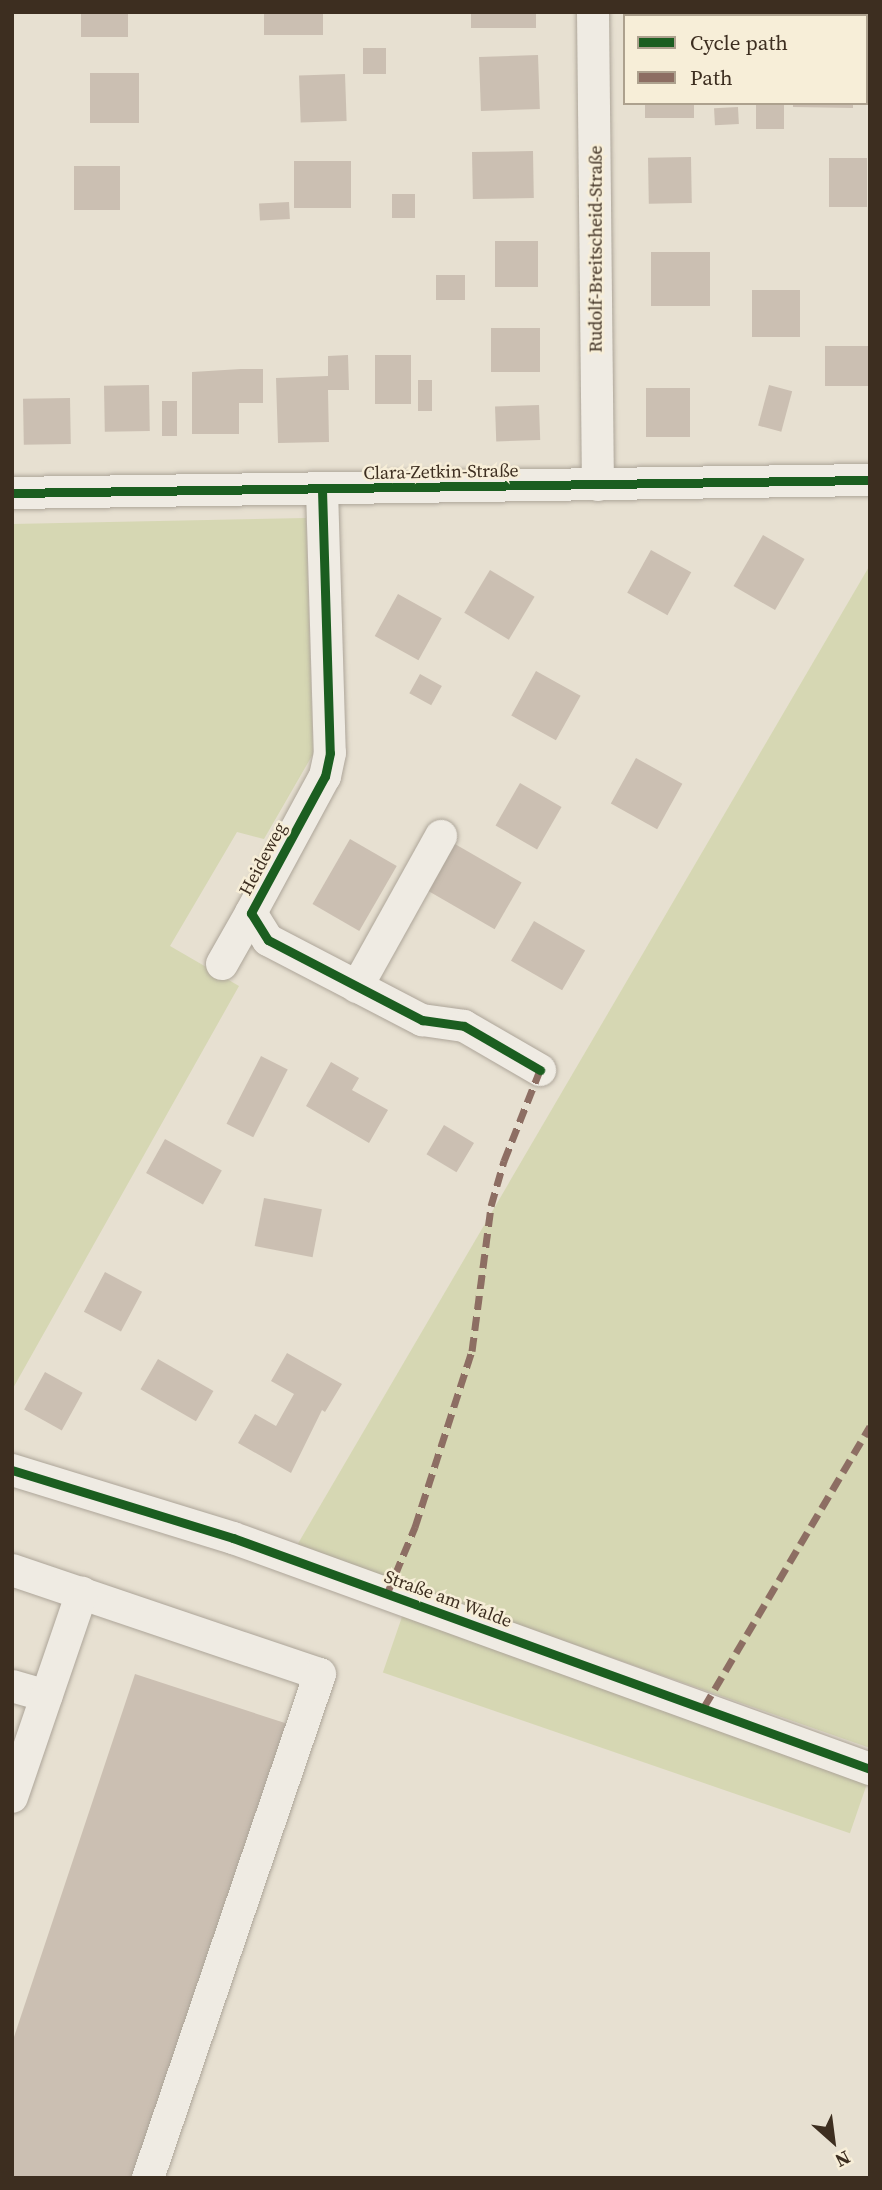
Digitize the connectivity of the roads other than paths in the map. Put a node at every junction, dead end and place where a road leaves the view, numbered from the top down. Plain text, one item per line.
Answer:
1 (593, 12) edge
2 (870, 480) edge
3 (598, 485) junction
4 (322, 490) junction
5 (12, 493) edge
6 (441, 836) dead end
7 (251, 914) junction
8 (222, 964) dead end
9 (357, 987) junction
10 (540, 1070) dead end
11 (12, 1470) edge
12 (12, 1570) edge
13 (82, 1593) junction
14 (12, 1686) edge
15 (47, 1696) junction
16 (870, 1769) edge
17 (12, 1797) edge
18 (148, 2178) edge

1 - 3 street, Rudolf-Breitscheid-Straße
2 - 3 street, Clara-Zetkin-Straße
3 - 4 street, Clara-Zetkin-Straße
4 - 5 street, Clara-Zetkin-Straße
4 - 7 street, Heideweg
6 - 9 street
7 - 8 street
7 - 9 street, Heideweg
9 - 10 street, Heideweg
11 - 16 street, Straße am Walde
12 - 13 street
13 - 15 street
13 - 18 street
14 - 15 street
15 - 17 street

